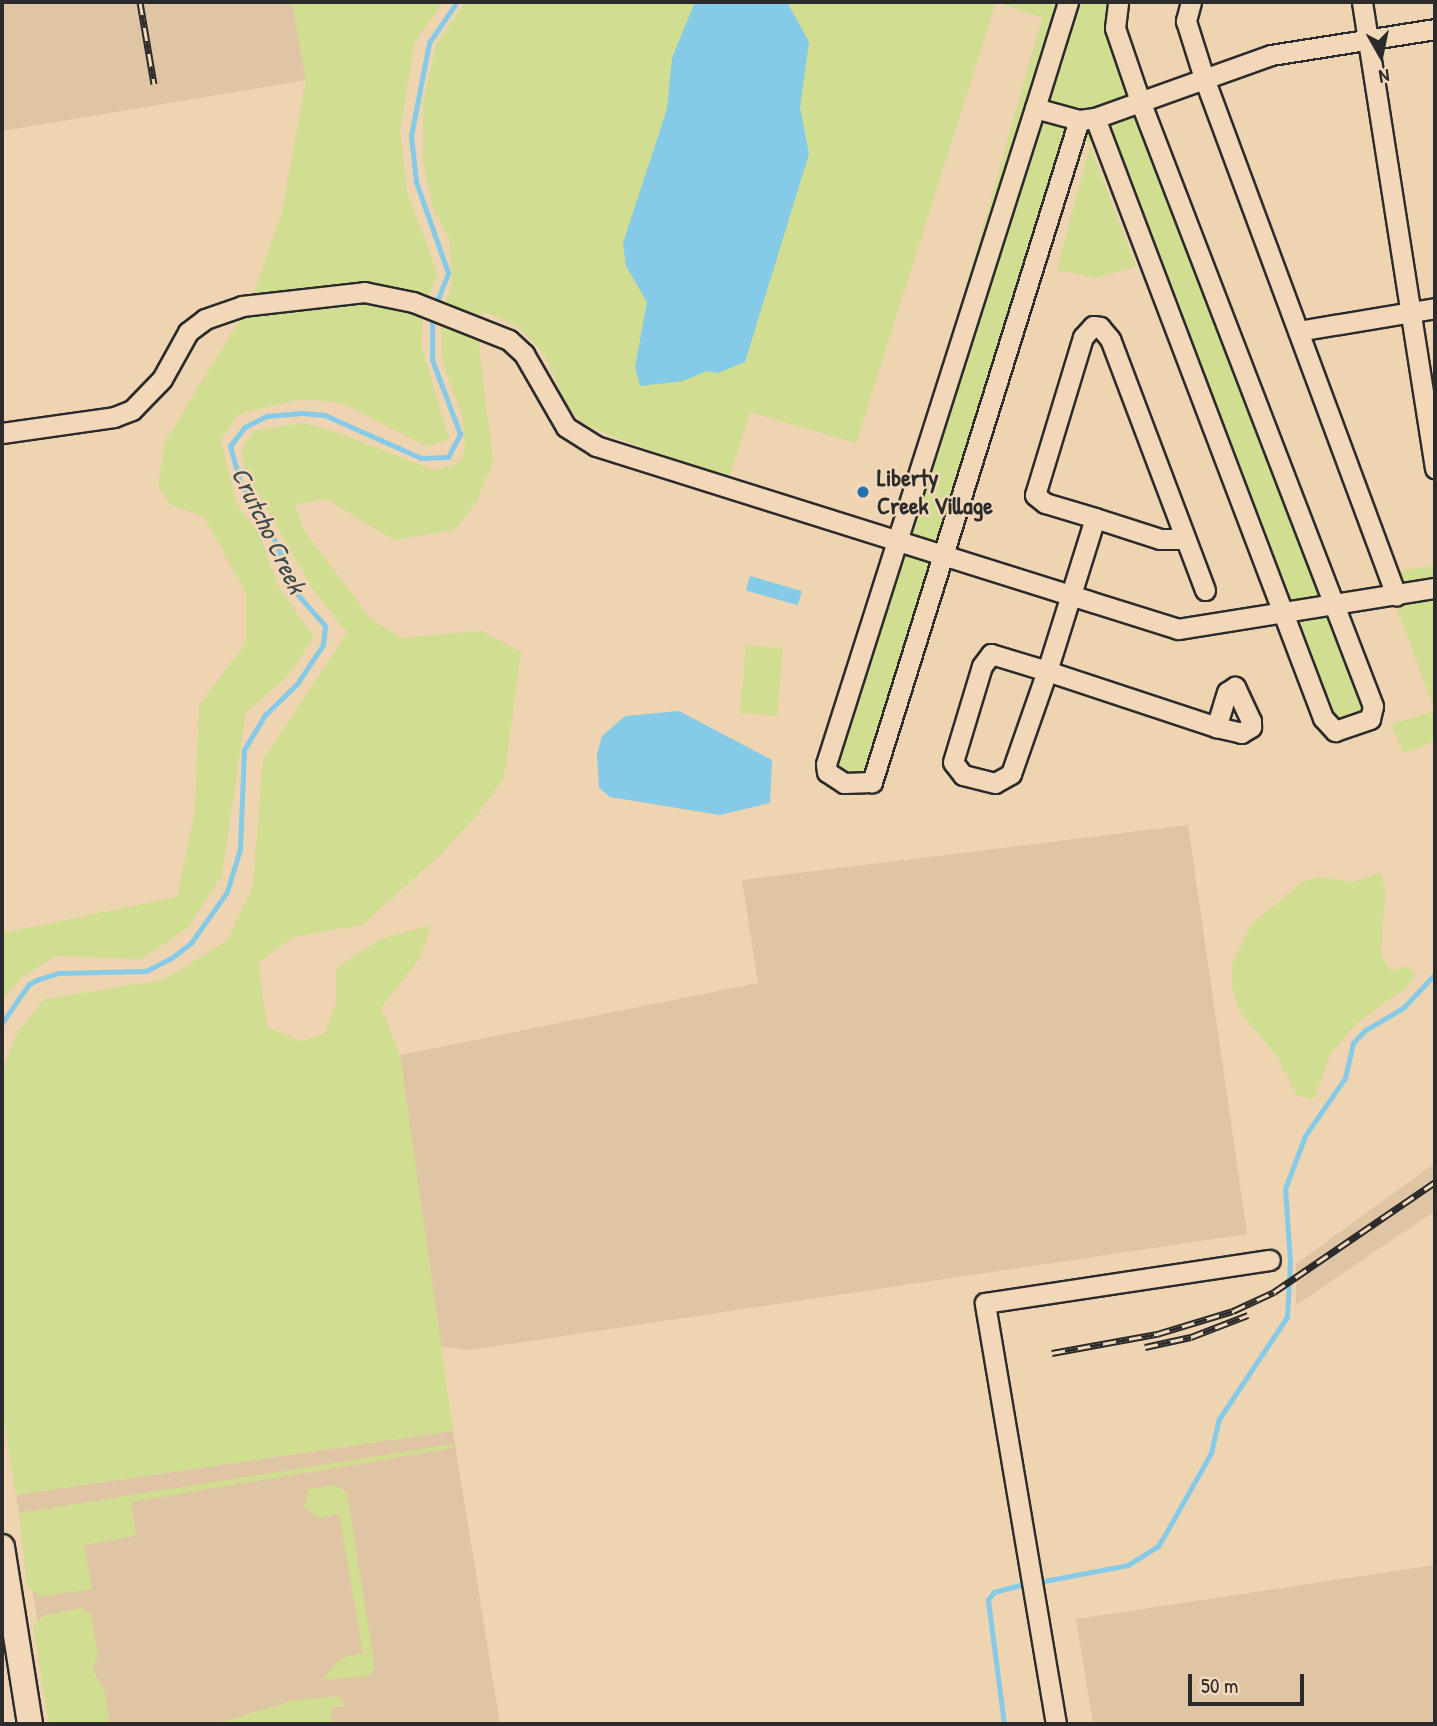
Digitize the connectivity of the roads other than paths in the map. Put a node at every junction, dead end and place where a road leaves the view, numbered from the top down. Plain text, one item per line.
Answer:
1 (1068, 2) edge
2 (1118, 2) edge
3 (1191, 2) edge
4 (1362, 2) edge
5 (1435, 29) edge
6 (1368, 39) junction
7 (1204, 78) junction
8 (1140, 102) junction
9 (1035, 108) junction
10 (1087, 119) junction
11 (1435, 308) edge
12 (1411, 312) junction
13 (1298, 331) junction
14 (2, 433) edge
15 (1435, 468) edge
16 (1096, 518) junction
17 (1185, 539) junction
18 (896, 541) junction
19 (943, 556) junction
20 (1435, 588) edge
21 (1205, 590) dead end
22 (1396, 595) junction
23 (1071, 596) junction
24 (1335, 605) junction
25 (1284, 613) junction
26 (1047, 671) junction
27 (1216, 727) dead end
28 (1270, 1260) dead end
29 (2, 1547) edge
30 (30, 1724) edge
31 (1056, 1724) edge

1 - 9 street
2 - 8 street
3 - 7 street
4 - 6 street
5 - 6 street
6 - 7 street
6 - 12 street
7 - 8 street
7 - 13 street
8 - 10 street
8 - 24 street
9 - 10 street
9 - 18 street
10 - 19 street
10 - 25 street
11 - 12 street
12 - 13 street
12 - 15 street
13 - 22 street
14 - 18 street
16 - 17 street
16 - 17 street
16 - 23 street
17 - 21 street
18 - 19 street
18 - 19 street
19 - 23 street
20 - 22 street
22 - 24 street
23 - 25 street
23 - 26 street
24 - 25 street
24 - 25 street
26 - 26 street
26 - 27 street
28 - 31 street
29 - 30 main road

